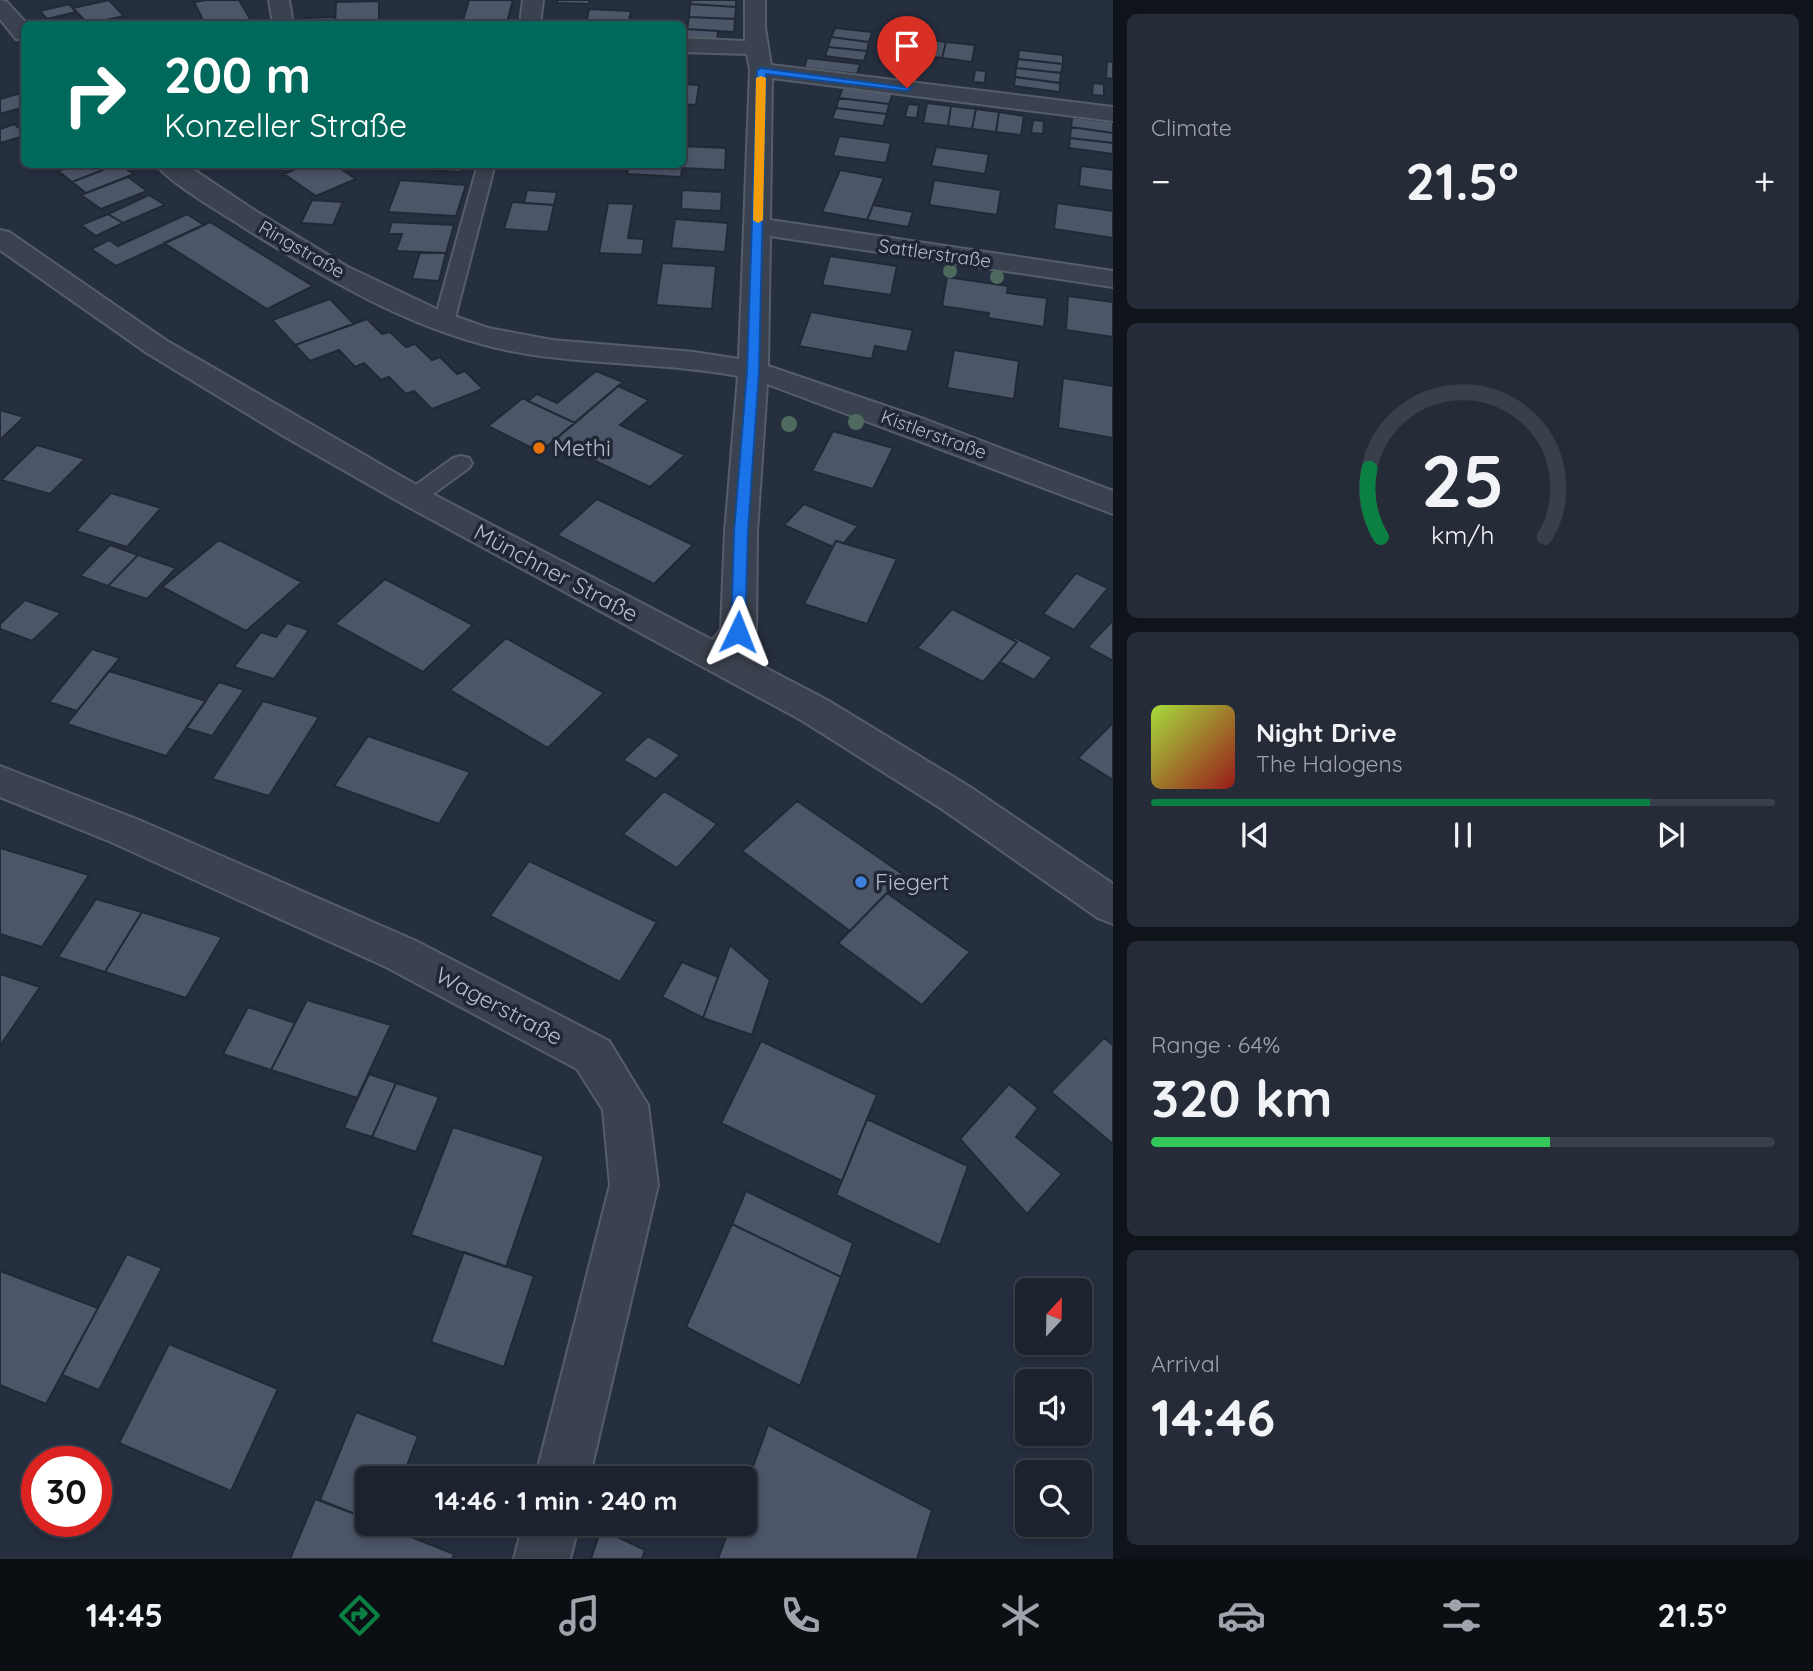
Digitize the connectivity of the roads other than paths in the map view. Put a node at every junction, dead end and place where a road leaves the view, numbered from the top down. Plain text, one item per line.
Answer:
1 (279, 0) edge
2 (533, 0) edge
3 (755, 0) edge
4 (0, 6) edge
5 (282, 21) edge
6 (530, 21) edge
7 (21, 30) edge
8 (686, 46) edge
9 (760, 59) junction
10 (1113, 114) edge
11 (173, 168) edge
12 (486, 168) edge
13 (758, 226) junction
14 (0, 238) edge
15 (1113, 279) edge
16 (443, 322) junction
17 (753, 371) junction
18 (461, 463) dead end
19 (414, 497) junction
20 (1113, 503) edge
21 (717, 658) junction
22 (0, 781) edge
23 (1113, 906) edge
24 (565, 1466) edge
25 (548, 1536) edge
26 (542, 1559) edge

1 - 5 street
2 - 6 street
3 - 9 street
4 - 7 street
8 - 9 street
9 - 10 street
9 - 13 street
11 - 16 street, Ringstraße
12 - 16 lane
13 - 15 street, Sattlerstraße
13 - 17 street
14 - 19 street, Münchner Straße
16 - 17 street, Ringstraße
17 - 20 street, Kistlerstraße
17 - 21 street
18 - 19 lane
19 - 21 street, Münchner Straße
21 - 23 street, Münchner Straße
22 - 24 street, Wagerstraße
25 - 26 street

